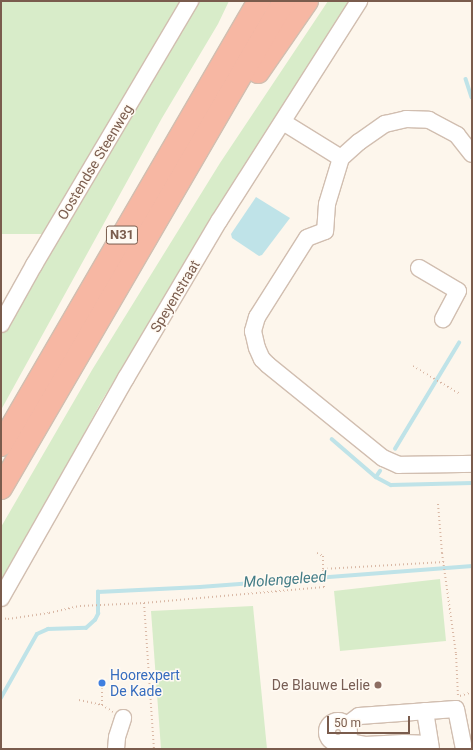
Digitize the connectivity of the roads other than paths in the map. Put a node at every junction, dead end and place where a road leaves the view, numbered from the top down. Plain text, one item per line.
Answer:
1 (190, 1) edge
2 (243, 1) edge
3 (260, 1) edge
4 (284, 1) edge
5 (307, 1) edge
6 (359, 1) edge
7 (220, 69) junction
8 (283, 122) junction
9 (210, 127) junction
10 (472, 154) edge
11 (341, 158) junction
12 (419, 268) dead end
13 (443, 319) dead end
14 (1, 324) edge
15 (1, 445) edge
16 (472, 464) edge
17 (1, 488) edge
18 (1, 598) edge
19 (425, 711) junction
20 (123, 718) road end
21 (330, 744) edge
22 (430, 747) edge
23 (116, 749) edge
24 (464, 749) edge

1 - 14 street, Oostendse Steenweg
2 - 7 highway
3 - 7 highway, N31
4 - 9 highway, N31
5 - 9 highway
6 - 8 street, Speyenstraat
7 - 15 highway, N31
8 - 11 street
8 - 18 street, Speyenstraat
9 - 17 highway, N31
10 - 11 street
11 - 16 street
12 - 13 street
19 - 21 street
19 - 22 street
19 - 24 street
20 - 23 street
21 - 22 street

